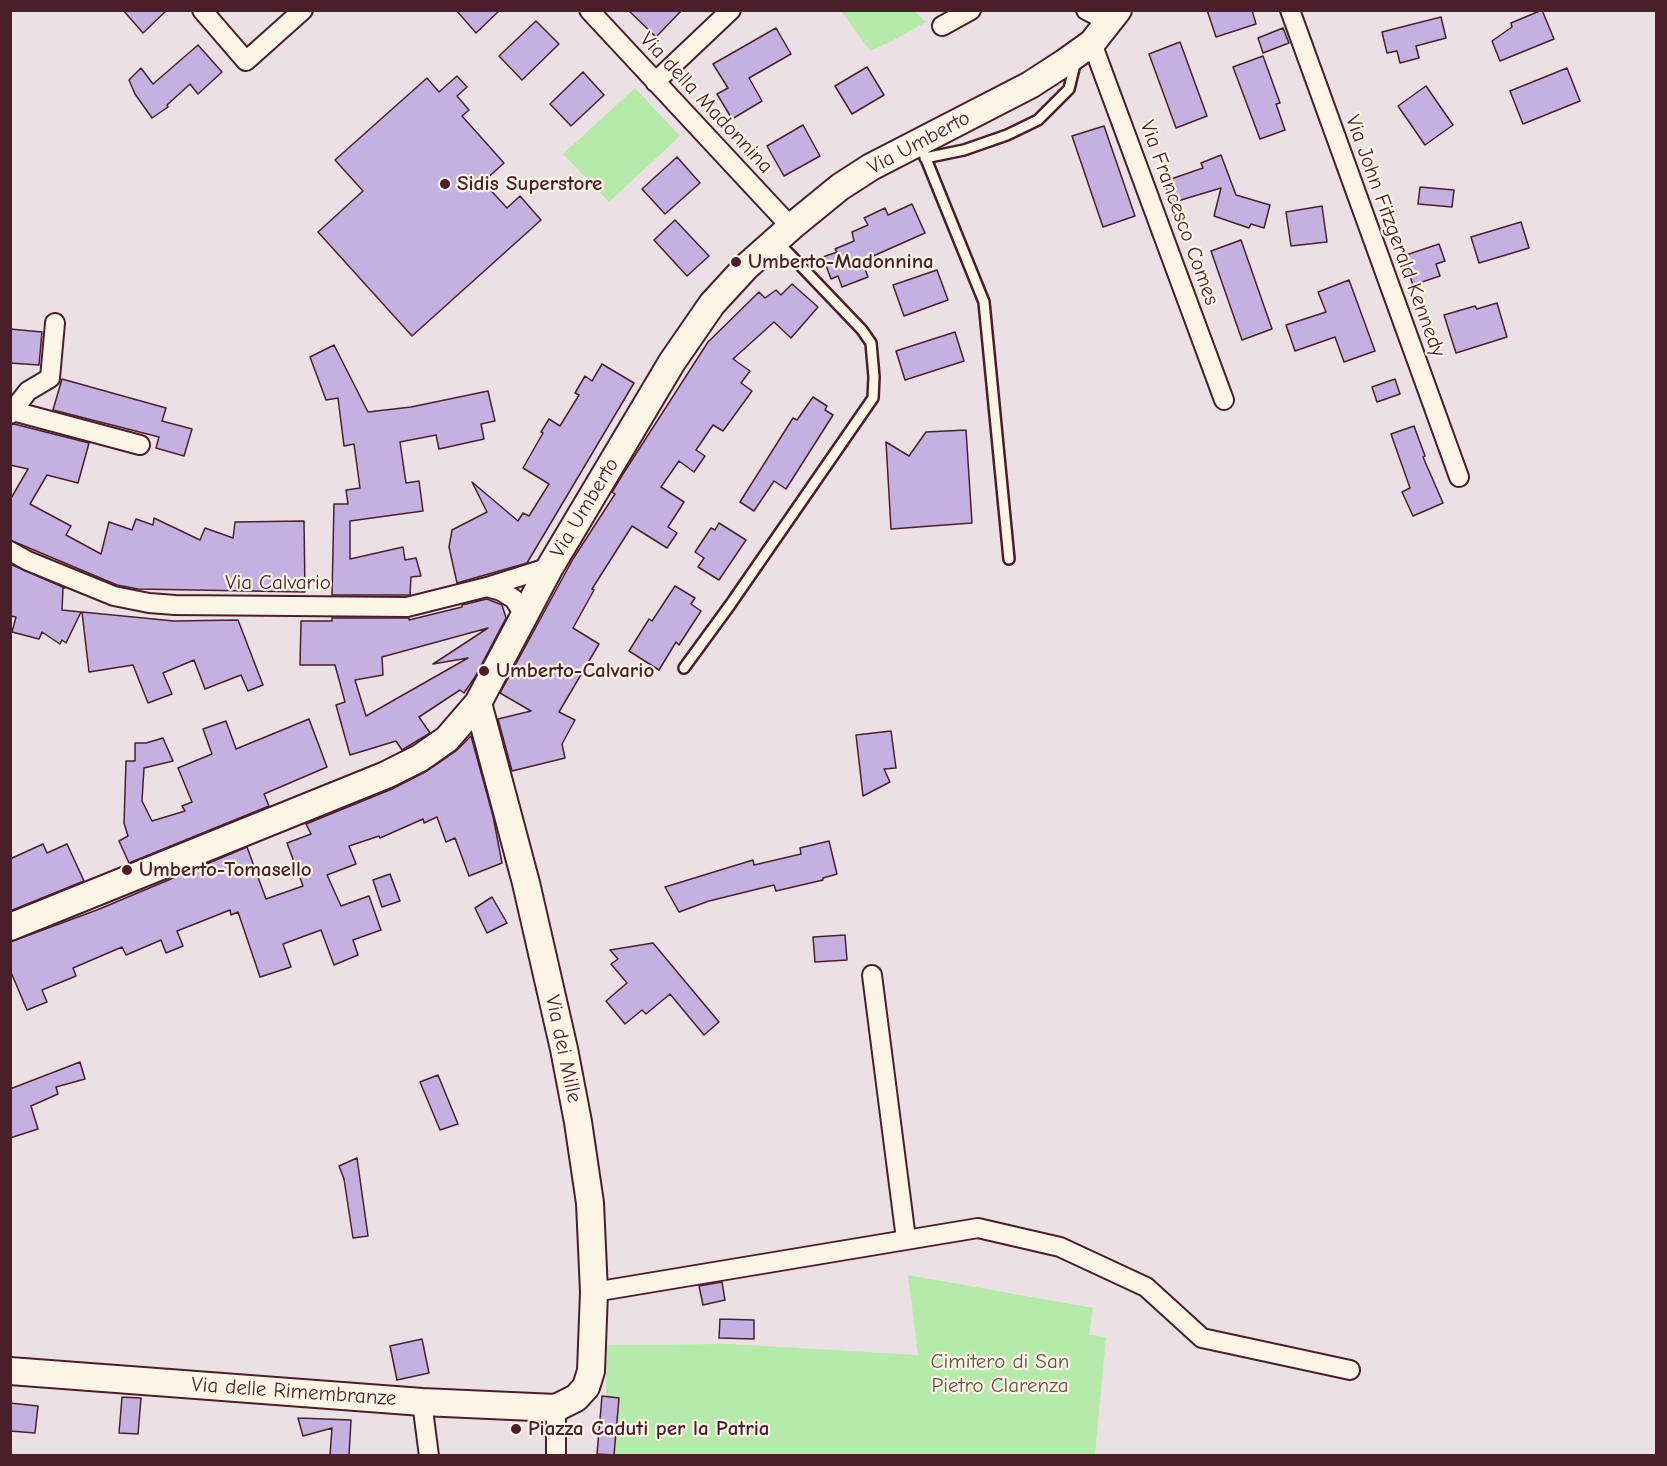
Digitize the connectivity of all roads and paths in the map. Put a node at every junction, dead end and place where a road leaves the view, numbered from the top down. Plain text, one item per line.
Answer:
1 (202, 10) edge
2 (303, 10) edge
3 (589, 10) edge
4 (731, 10) edge
5 (971, 10) edge
6 (1086, 10) edge
7 (1290, 10) edge
8 (1113, 16) edge
9 (942, 26) dead end
10 (1085, 48) junction
11 (656, 82) junction
12 (922, 150) junction
13 (783, 234) junction
14 (55, 323) dead end
15 (1224, 400) dead end
16 (12, 413) edge
17 (140, 445) dead end
18 (1459, 477) dead end
19 (10, 550) edge
20 (1009, 559) dead end
21 (550, 567) junction
22 (487, 587) junction
23 (525, 616) junction
24 (684, 668) dead end
25 (478, 703) junction
26 (10, 927) edge
27 (872, 975) dead end
28 (906, 1239) junction
29 (594, 1292) junction
30 (1350, 1370) dead end
31 (10, 1371) edge
32 (422, 1402) junction
33 (566, 1403) junction
34 (429, 1455) edge
35 (555, 1455) edge

1 - 2 street
3 - 11 street, Via della Madonnina
4 - 11 street
5 - 9 street
6 - 8 street
7 - 18 street, Via John Fitzgerald Kennedy
8 - 10 main road, Via Umberto
10 - 12 main road, Via Umberto
10 - 12 lane
10 - 15 street, Via Francesco Comes
11 - 13 street, Via della Madonnina
12 - 13 main road, Via Umberto
12 - 20 lane
13 - 21 main road, Via Umberto
13 - 24 lane
14 - 16 street
16 - 17 street
19 - 22 street, Via Calvario
21 - 22 street, Via Calvario
21 - 23 main road, Via Umberto
22 - 23 street
23 - 25 main road, Via Umberto
25 - 26 main road, Via Umberto
25 - 29 main road, Via dei Mille
27 - 28 street
28 - 29 street
28 - 30 street
29 - 33 main road, Via dei Mille
31 - 32 main road, Via delle Rimembranze
32 - 33 main road, Via delle Rimembranze
32 - 34 street
33 - 35 street

